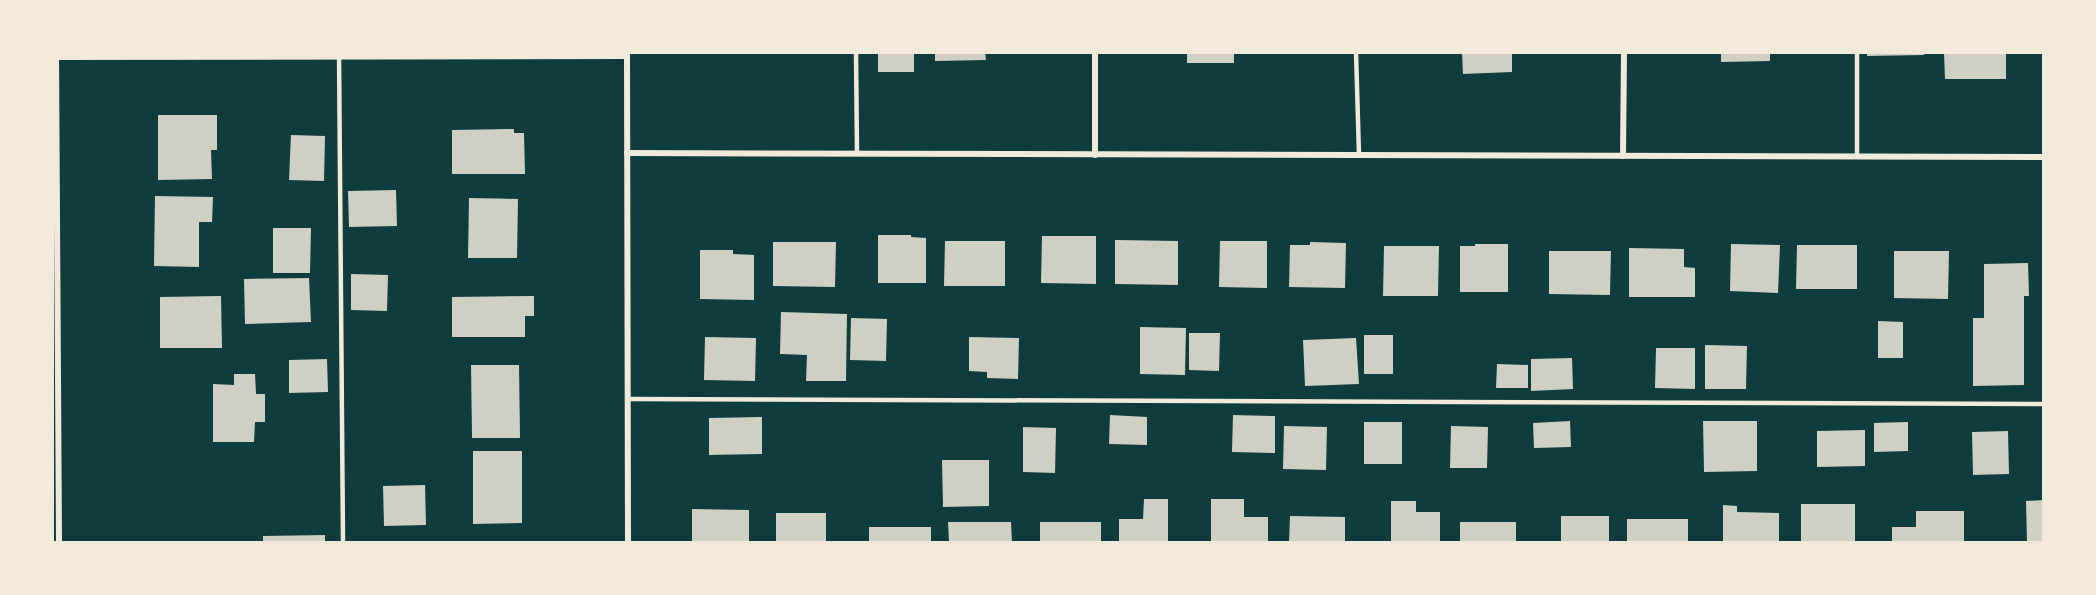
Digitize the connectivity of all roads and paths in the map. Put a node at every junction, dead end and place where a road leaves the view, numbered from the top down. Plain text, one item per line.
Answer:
1 (856, 52) edge
2 (1095, 52) edge
3 (1356, 52) edge
4 (1624, 52) edge
5 (1857, 52) edge
6 (339, 54) edge
7 (627, 54) edge
8 (55, 56) edge
9 (627, 153) junction
10 (857, 153) junction
11 (1095, 154) junction
12 (1359, 155) junction
13 (1623, 156) junction
14 (1857, 156) junction
15 (2043, 157) edge
16 (628, 399) junction
17 (2043, 404) edge
18 (58, 543) edge
19 (343, 543) edge
20 (628, 543) edge

1 - 10 lane
2 - 11 street
3 - 12 lane
4 - 13 street
5 - 14 lane
6 - 7 street
6 - 8 street
6 - 19 lane
7 - 9 street
8 - 18 street
9 - 10 street
9 - 16 street
10 - 11 street
11 - 12 street
12 - 13 street
13 - 14 street
14 - 15 street
16 - 17 lane
16 - 20 street

